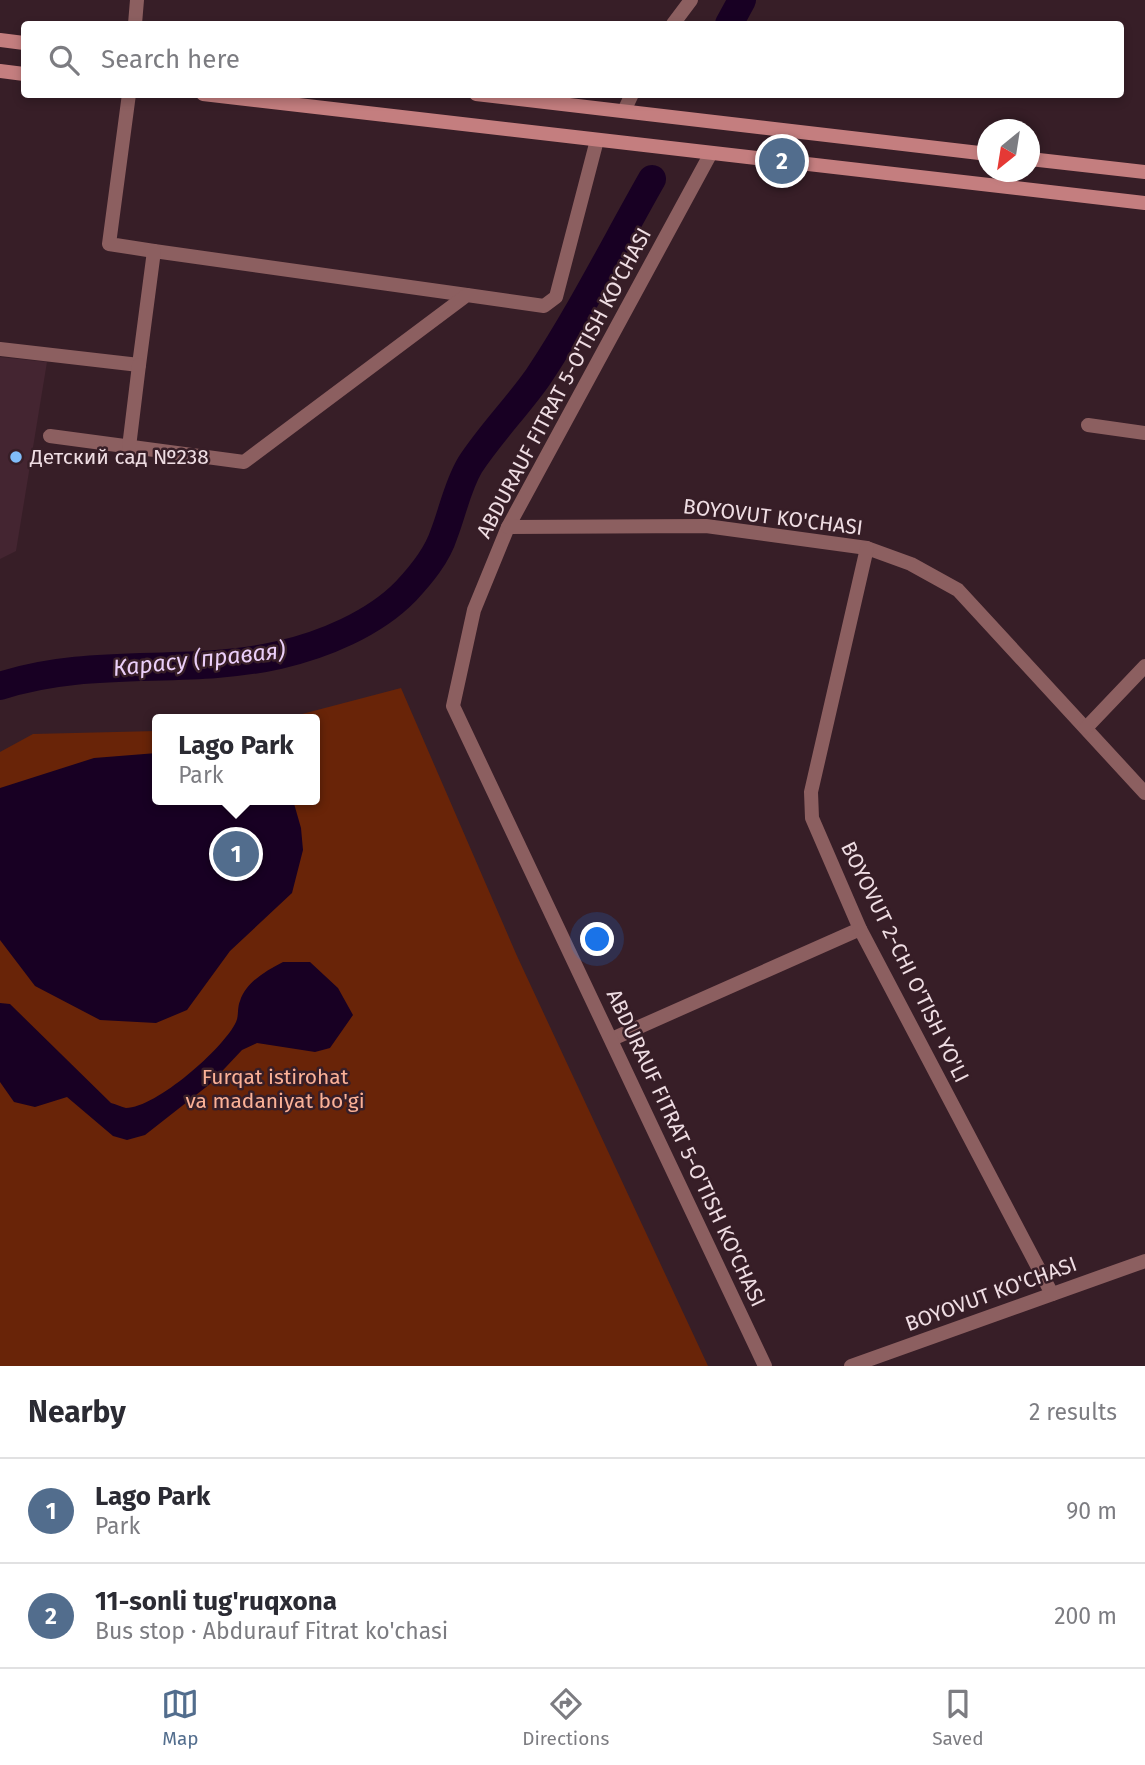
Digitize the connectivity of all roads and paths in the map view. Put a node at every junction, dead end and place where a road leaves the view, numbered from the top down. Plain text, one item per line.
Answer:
1 (137, 0) edge
2 (689, 1) edge
3 (135, 21) edge
4 (675, 21) edge
5 (0, 40) edge
6 (21, 43) edge
7 (0, 71) edge
8 (21, 74) edge
9 (128, 98) edge
10 (237, 98) edge
11 (511, 98) edge
12 (630, 98) edge
13 (624, 111) junction
14 (597, 140) junction
15 (704, 152) junction
16 (977, 153) edge
17 (1040, 160) edge
18 (1145, 172) edge
19 (1145, 203) edge
20 (154, 251) junction
21 (467, 295) junction
22 (0, 349) edge
23 (139, 365) junction
24 (1088, 425) dead end
25 (1145, 433) edge
26 (50, 436) dead end
27 (129, 447) junction
28 (508, 527) junction
29 (867, 548) junction
30 (1145, 666) edge
31 (1086, 728) junction
32 (1145, 793) edge
33 (860, 929) junction
34 (612, 1039) junction
35 (1145, 1261) edge
36 (1052, 1294) junction
37 (765, 1366) edge
38 (850, 1366) edge

1 - 3 street
2 - 4 street
5 - 6 main road
7 - 8 main road
9 - 20 street
10 - 14 main road
11 - 13 main road
12 - 13 street
13 - 16 main road
14 - 15 main road
14 - 21 street
15 - 19 main road
15 - 28 street, ABDURAUF FITRAT 5-O'TISH KO'CHASI
17 - 18 main road
20 - 21 street
20 - 23 street
21 - 27 street
22 - 23 street
23 - 27 street
24 - 25 street
26 - 27 street
28 - 29 street, BOYOVUT KO'CHASI
28 - 34 street, ABDURAUF FITRAT 5-O'TISH KO'CHASI
29 - 31 street, BOYOVUT KO'CHASI
29 - 33 street, BOYOVUT 2-CHI O'TISH YO'LI
30 - 31 street
31 - 32 street, BOYOVUT KO'CHASI
33 - 34 street
33 - 36 street, BOYOVUT 2-CHI O'TISH YO'LI
34 - 37 street, ABDURAUF FITRAT 5-O'TISH KO'CHASI
35 - 36 street, BOYOVUT KO'CHASI
36 - 38 street, BOYOVUT KO'CHASI

